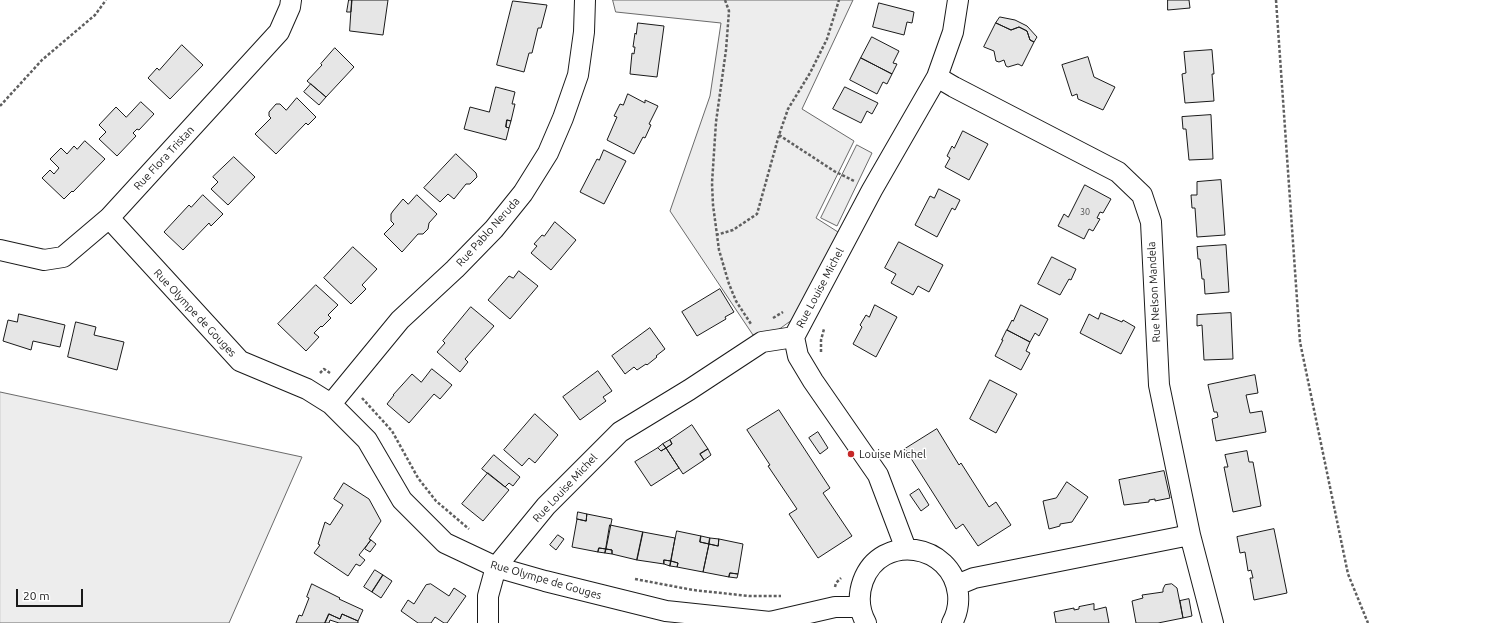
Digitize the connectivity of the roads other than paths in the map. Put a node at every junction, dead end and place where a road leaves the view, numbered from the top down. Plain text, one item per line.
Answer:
1 (291, 0) edge
2 (585, 0) edge
3 (958, 0) edge
4 (937, 77) junction
5 (109, 218) junction
6 (0, 250) edge
7 (794, 338) junction
8 (331, 404) junction
9 (1190, 535) junction
10 (906, 549) junction
11 (496, 567) junction
12 (957, 584) junction
13 (863, 615) edge
14 (488, 623) edge
15 (770, 623) edge
16 (952, 623) edge
17 (1213, 623) edge

1 - 5 street, Rue Flora Tristan
2 - 8 street, Rue Pablo Neruda
3 - 4 street, Rue Louise Michel
4 - 7 street, Rue Louise Michel
4 - 9 street, Rue Nelson Mandela
5 - 6 street, Rue Flora Tristan
5 - 8 street, Rue Olympe de Gouges
7 - 10 street
7 - 11 street, Rue Louise Michel
8 - 11 street, Rue Olympe de Gouges
9 - 12 street
9 - 17 street, Rue Nelson Mandela
10 - 12 street
10 - 13 street
11 - 14 street
11 - 15 street, Rue Olympe de Gouges
12 - 16 street
13 - 15 street, Rue Olympe de Gouges

